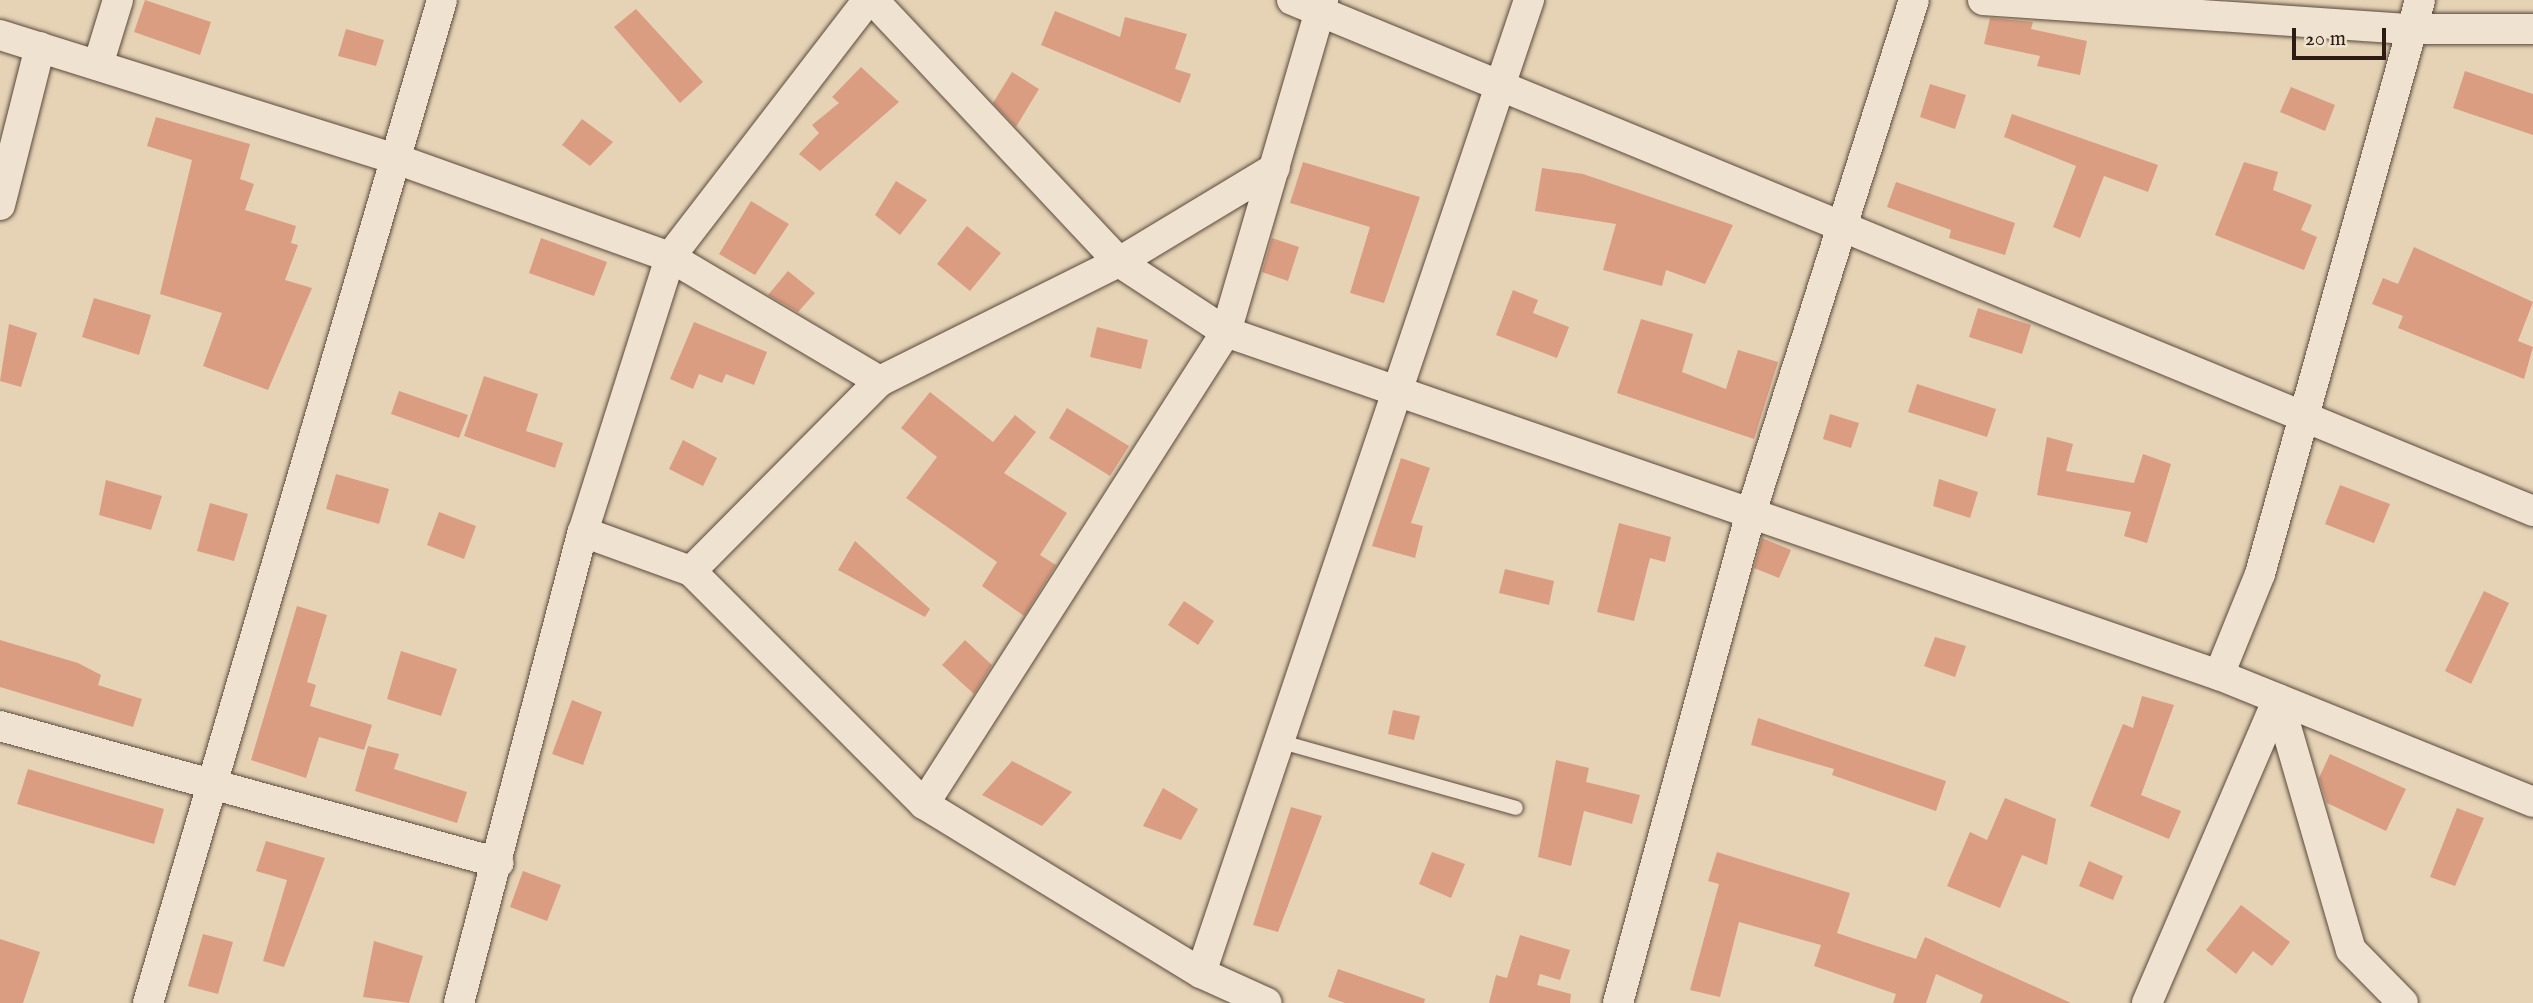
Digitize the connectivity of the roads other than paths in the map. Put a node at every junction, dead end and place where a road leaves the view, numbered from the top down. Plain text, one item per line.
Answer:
1 (118, 0) edge
2 (442, 0) edge
3 (868, 0) edge
4 (873, 0) edge
5 (1292, 0) edge
6 (1529, 0) edge
7 (1914, 0) edge
8 (1983, 0) edge
9 (2420, 0) edge
10 (1321, 6) edge
11 (2412, 29) junction
12 (2533, 29) edge
13 (0, 36) edge
14 (40, 47) junction
15 (98, 65) junction
16 (1498, 86) junction
17 (396, 159) junction
18 (1275, 168) junction
19 (0, 198) edge
20 (0, 205) edge
21 (1842, 228) junction
22 (670, 257) junction
23 (1119, 262) junction
24 (1226, 332) junction
25 (880, 382) junction
26 (1394, 392) junction
27 (2304, 414) junction
28 (2533, 512) edge
29 (1750, 516) junction
30 (583, 532) junction
31 (691, 571) junction
32 (2219, 676) junction
33 (2278, 699) junction
34 (0, 726) edge
35 (1279, 741) junction
36 (215, 784) junction
37 (2533, 803) edge
38 (924, 804) junction
39 (1516, 808) dead end
40 (499, 863) junction
41 (1201, 973) junction
42 (148, 1003) edge
43 (459, 1003) edge
44 (1267, 1003) edge
45 (1618, 1003) edge
46 (2147, 1003) edge
47 (2403, 1003) edge

1 - 15 street
2 - 17 street
3 - 22 street
4 - 23 street
5 - 10 street
6 - 16 street
7 - 21 street
8 - 11 street
9 - 11 street
10 - 16 street
10 - 18 street
11 - 12 street
11 - 27 street
13 - 14 street
14 - 15 street
14 - 19 street
14 - 20 street
15 - 17 street
16 - 21 street
16 - 26 street
17 - 22 street
17 - 36 street
18 - 23 street
18 - 24 street
21 - 27 street
21 - 29 street
22 - 25 street
22 - 30 street
23 - 24 street
23 - 25 street
24 - 26 street
24 - 38 street
25 - 31 street
26 - 29 street
26 - 35 street
27 - 28 street
27 - 32 street
29 - 32 street
29 - 45 street
30 - 31 street
30 - 40 street
31 - 38 street
32 - 33 street
33 - 37 street
33 - 46 street
33 - 47 street
34 - 36 street
35 - 39 lane
35 - 41 street
36 - 40 street
36 - 42 street
38 - 41 street
40 - 43 street
41 - 44 street

